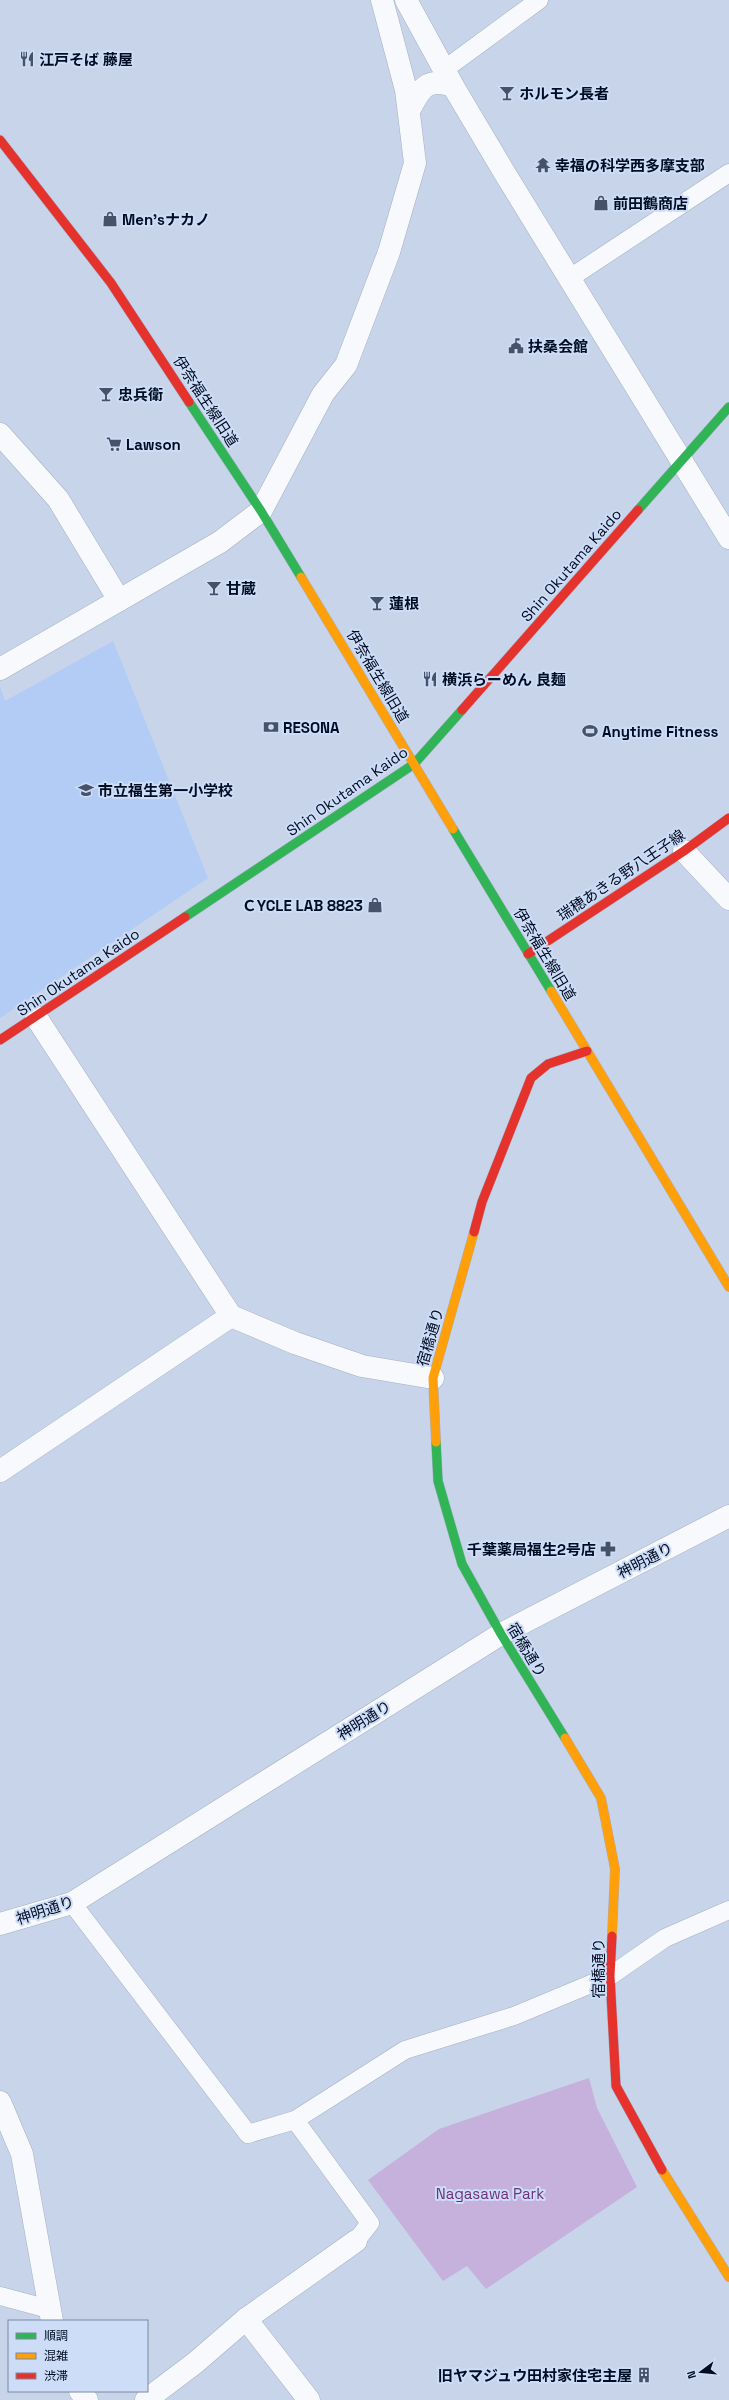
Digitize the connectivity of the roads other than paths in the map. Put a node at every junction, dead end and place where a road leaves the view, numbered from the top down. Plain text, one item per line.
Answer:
1 (382, 0) edge
2 (406, 0) edge
3 (539, 0) edge
4 (449, 77) junction
5 (409, 111) junction
6 (0, 140) edge
7 (729, 173) edge
8 (570, 278) junction
9 (729, 407) edge
10 (0, 434) edge
11 (681, 460) junction
12 (262, 511) junction
13 (729, 538) edge
14 (119, 600) junction
15 (0, 669) edge
16 (414, 764) junction
17 (729, 818) edge
18 (684, 851) junction
19 (729, 899) edge
20 (528, 954) junction
21 (36, 1017) junction
22 (0, 1040) edge
23 (587, 1052) junction
24 (729, 1287) edge
25 (231, 1316) junction
26 (433, 1378) junction
27 (0, 1471) edge
28 (729, 1516) edge
29 (501, 1634) junction
30 (72, 1903) junction
31 (729, 1910) edge
32 (0, 1924) edge
33 (610, 1976) junction
34 (0, 2102) edge
35 (295, 2120) junction
36 (356, 2241) joint
37 (729, 2277) edge
38 (0, 2296) edge
39 (51, 2315) edge
40 (246, 2318) junction
41 (81, 2392) edge
42 (87, 2400) edge
43 (146, 2400) edge
44 (309, 2400) edge

1 - 5 street
2 - 4 street
3 - 4 lane
4 - 5 street
4 - 8 street
5 - 12 street
6 - 12 street, 伊奈福生線旧道
7 - 8 lane
8 - 11 street
9 - 11 street, Shin Okutama Kaido
10 - 14 street
11 - 13 street
11 - 16 street, Shin Okutama Kaido
12 - 14 street
12 - 16 street, 伊奈福生線旧道
14 - 15 street
16 - 20 street, 伊奈福生線旧道
16 - 21 street, Shin Okutama Kaido
17 - 18 street, 瑞穂あきる野八王子線
18 - 19 street
18 - 20 street, 瑞穂あきる野八王子線
20 - 23 street, 伊奈福生線旧道
21 - 22 street, Shin Okutama Kaido
21 - 25 street
23 - 24 street, 伊奈福生線旧道
23 - 26 street, 宿橋通り
25 - 26 street
25 - 27 street
26 - 29 street, 宿橋通り
28 - 29 street, 神明通り
29 - 30 street, 神明通り
29 - 33 street, 宿橋通り
30 - 32 street, 神明通り
30 - 35 lane
31 - 33 lane
33 - 35 lane
33 - 37 street, 宿橋通り
34 - 39 street
35 - 36 lane
36 - 40 street
38 - 39 lane
40 - 43 street
40 - 44 street
41 - 42 street

